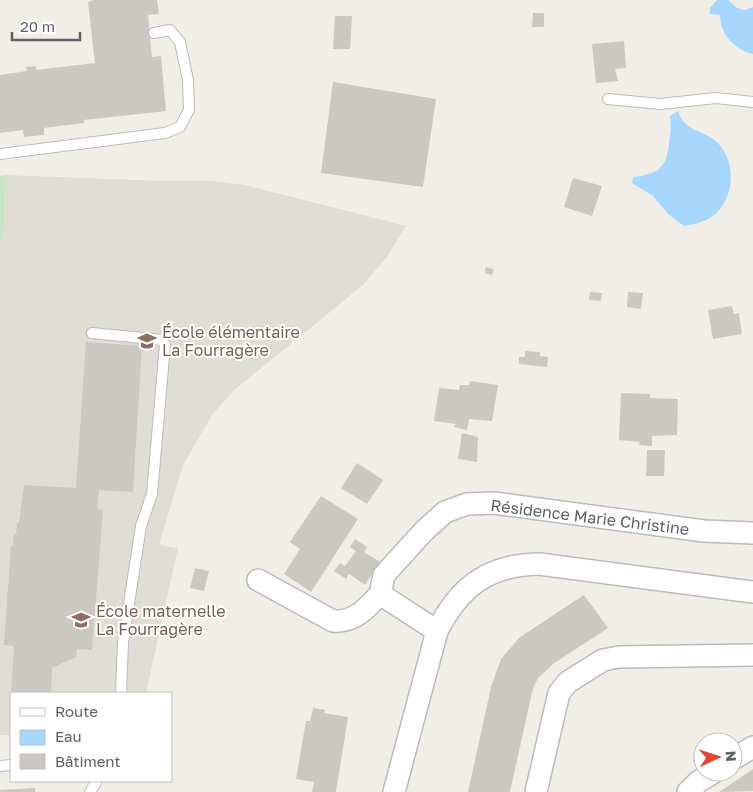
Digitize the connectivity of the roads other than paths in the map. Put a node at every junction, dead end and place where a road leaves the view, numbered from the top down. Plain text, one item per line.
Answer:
1 (154, 33) dead end
2 (608, 99) dead end
3 (753, 102) edge
4 (0, 154) edge
5 (92, 333) dead end
6 (753, 533) edge
7 (258, 580) dead end
8 (753, 592) edge
9 (380, 594) junction
10 (437, 631) junction
11 (753, 655) edge
12 (121, 692) edge
13 (698, 782) edge
14 (394, 792) edge
15 (536, 792) edge
16 (688, 792) edge

1 - 4 lane
2 - 3 lane
5 - 12 lane
6 - 9 street, Résidence Marie Christine
7 - 9 street, Résidence Marie Christine
8 - 10 street
9 - 10 street
10 - 14 street
11 - 15 street
13 - 16 street

